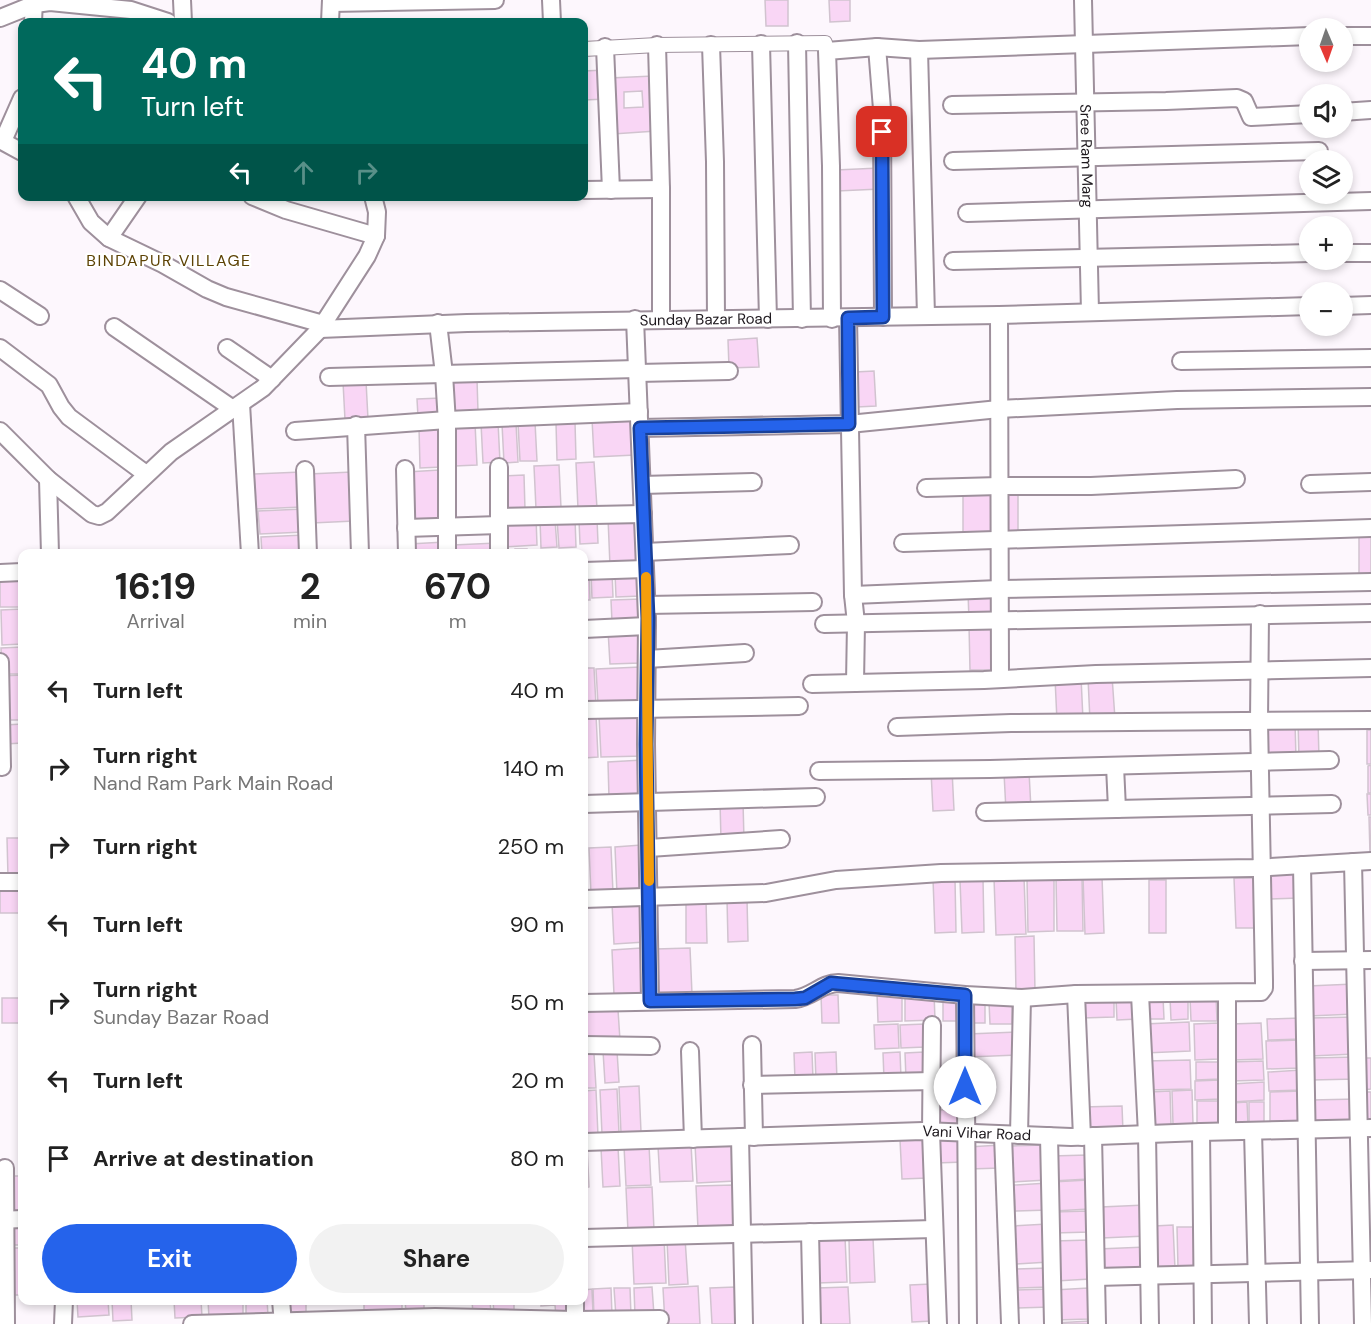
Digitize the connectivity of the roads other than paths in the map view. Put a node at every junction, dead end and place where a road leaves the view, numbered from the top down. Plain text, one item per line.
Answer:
1 (182, 0) edge
2 (495, 0) edge
3 (551, 0) edge
4 (1083, 0) edge
5 (34, 2) edge
6 (331, 2) edge
7 (131, 5) edge
8 (0, 18) edge
9 (33, 18) edge
10 (159, 18) edge
11 (183, 18) edge
12 (330, 18) edge
13 (552, 18) edge
14 (1299, 36) edge
15 (1353, 36) edge
16 (1371, 36) edge
17 (797, 43) junction
18 (761, 44) junction
19 (1083, 44) junction
20 (657, 45) junction
21 (711, 45) junction
22 (605, 47) junction
23 (877, 47) junction
24 (588, 49) edge
25 (919, 50) junction
26 (827, 51) junction
27 (1085, 103) junction
28 (952, 105) dead end
29 (18, 106) edge
30 (1371, 110) edge
31 (1353, 111) edge
32 (1299, 115) edge
33 (1, 140) edge
34 (18, 150) edge
35 (1299, 152) edge
36 (1087, 157) junction
37 (952, 161) dead end
38 (661, 189) junction
39 (588, 190) edge
40 (611, 190) junction
41 (79, 201) edge
42 (135, 201) edge
43 (264, 201) edge
44 (374, 201) edge
45 (1371, 201) edge
46 (1089, 210) junction
47 (967, 213) dead end
48 (376, 236) junction
49 (109, 238) junction
50 (1299, 253) edge
51 (1353, 253) edge
52 (1371, 253) edge
53 (1090, 259) junction
54 (953, 261) dead end
55 (0, 290) edge
56 (1371, 305) edge
57 (1299, 306) edge
58 (1353, 306) edge
59 (1090, 312) junction
60 (999, 315) junction
61 (40, 316) dead end
62 (926, 316) junction
63 (883, 317) junction
64 (840, 318) junction
65 (636, 319) junction
66 (661, 319) junction
67 (716, 319) junction
68 (768, 319) junction
69 (802, 319) junction
70 (438, 323) junction
71 (322, 326) junction
72 (114, 327) dead end
73 (0, 348) edge
74 (227, 348) dead end
75 (1371, 358) edge
76 (1181, 361) dead end
77 (638, 371) junction
78 (729, 371) dead end
79 (444, 374) junction
80 (328, 377) dead end
81 (272, 379) junction
82 (1371, 397) edge
83 (237, 406) junction
84 (999, 409) junction
85 (447, 420) junction
86 (639, 420) junction
87 (849, 424) junction
88 (356, 425) junction
89 (0, 431) edge
90 (295, 432) dead end
91 (499, 467) dead end
92 (405, 469) dead end
93 (305, 470) dead end
94 (146, 474) junction
95 (48, 479) junction
96 (1236, 479) dead end
97 (753, 482) dead end
98 (1371, 482) edge
99 (1310, 484) dead end
100 (642, 485) junction
101 (999, 486) junction
102 (926, 488) dead end
103 (643, 514) junction
104 (499, 521) junction
105 (447, 527) junction
106 (406, 528) junction
107 (1371, 528) edge
108 (998, 539) junction
109 (903, 543) dead end
110 (790, 545) dead end
111 (50, 549) edge
112 (250, 549) edge
113 (308, 549) edge
114 (360, 549) edge
115 (407, 549) edge
116 (447, 549) edge
117 (499, 549) edge
118 (645, 552) junction
119 (645, 569) junction
120 (18, 572) edge
121 (588, 572) edge
122 (0, 573) edge
123 (1371, 582) edge
124 (999, 588) junction
125 (853, 595) junction
126 (813, 602) dead end
127 (647, 605) junction
128 (1260, 614) junction
129 (1371, 614) edge
130 (1000, 621) junction
131 (856, 623) junction
132 (824, 624) dead end
133 (647, 626) junction
134 (588, 629) edge
135 (745, 653) dead end
136 (647, 659) junction
137 (0, 662) edge
138 (1371, 668) edge
139 (1259, 670) junction
140 (1000, 679) junction
141 (812, 684) dead end
142 (855, 684) junction
143 (799, 706) dead end
144 (647, 708) junction
145 (588, 710) edge
146 (1371, 720) edge
147 (1259, 721) junction
148 (897, 727) dead end
149 (1330, 760) dead end
150 (1260, 762) junction
151 (1116, 766) junction
152 (2, 767) dead end
153 (819, 771) dead end
154 (816, 797) dead end
155 (648, 801) junction
156 (588, 804) edge
157 (1332, 804) dead end
158 (1260, 806) junction
159 (1117, 809) junction
160 (985, 812) dead end
161 (781, 839) dead end
162 (649, 848) junction
163 (1371, 861) edge
164 (1353, 862) junction
165 (1302, 865) junction
166 (1261, 868) junction
167 (0, 882) edge
168 (18, 882) edge
169 (650, 897) junction
170 (588, 899) edge
171 (1363, 960) edge
172 (1303, 961) junction
173 (1227, 993) junction
174 (1076, 994) junction
175 (1140, 994) junction
176 (965, 995) junction
177 (1022, 998) junction
178 (650, 1001) junction
179 (588, 1003) edge
180 (932, 1025) dead end
181 (752, 1045) dead end
182 (588, 1046) edge
183 (651, 1046) dead end
184 (690, 1051) dead end
185 (933, 1081) junction
186 (752, 1085) junction
187 (1365, 1128) edge
188 (1306, 1130) junction
189 (1227, 1131) junction
190 (1253, 1131) junction
191 (931, 1132) junction
192 (1201, 1132) junction
193 (965, 1133) junction
194 (1148, 1134) junction
195 (1011, 1135) junction
196 (747, 1137) junction
197 (1049, 1137) junction
198 (1087, 1137) junction
199 (693, 1139) junction
200 (588, 1142) edge
201 (5, 1168) dead end
202 (2, 1220) edge
203 (18, 1220) edge
204 (934, 1229) junction
205 (742, 1233) junction
206 (810, 1233) junction
207 (588, 1238) edge
208 (1366, 1270) edge
209 (1309, 1272) junction
210 (1256, 1274) junction
211 (1203, 1275) junction
212 (1149, 1276) junction
213 (1096, 1277) junction
214 (64, 1305) edge
215 (281, 1305) edge
216 (575, 1305) edge
217 (434, 1314) edge
218 (660, 1319) dead end
219 (575, 1322) edge
220 (283, 1323) edge
221 (6, 1324) edge
222 (63, 1324) edge
223 (192, 1324) edge
224 (744, 1324) edge
225 (812, 1324) edge
226 (938, 1324) edge
227 (968, 1324) edge
228 (1010, 1324) edge
229 (1053, 1324) edge
230 (1097, 1324) edge
231 (1150, 1324) edge
232 (1203, 1324) edge
233 (1258, 1324) edge
234 (1310, 1324) edge
235 (1363, 1324) edge

1 - 11 street
2 - 6 street
3 - 13 street
4 - 19 street, Sree Ram Marg
5 - 7 street
5 - 8 street
5 - 9 street
6 - 12 street
7 - 10 street
14 - 19 street
15 - 16 street
17 - 18 street
17 - 26 street
17 - 69 street
18 - 21 street
18 - 68 street
19 - 25 street
19 - 27 street, Sree Ram Marg
20 - 21 street
20 - 22 street
20 - 38 street
21 - 67 street
22 - 24 street
22 - 40 street
23 - 25 street
23 - 26 street
23 - 63 street
25 - 62 street
26 - 64 street
27 - 28 street
27 - 32 street
27 - 36 street, Sree Ram Marg
29 - 33 street
30 - 31 street
33 - 34 street
35 - 36 street
36 - 37 street
36 - 46 street, Sree Ram Marg
38 - 40 street
38 - 66 street
39 - 40 street
41 - 49 street, Sunday Bazar Road
42 - 49 street
43 - 48 street
44 - 48 street
45 - 46 street
46 - 47 street
46 - 53 street, Sree Ram Marg
48 - 71 street
49 - 71 street, Sunday Bazar Road
50 - 53 street
51 - 52 street
53 - 54 street
53 - 59 street, Sree Ram Marg
55 - 61 street
56 - 58 street
57 - 59 street, Sunday Bazar Road
59 - 60 street, Sunday Bazar Road
60 - 62 street, Sunday Bazar Road
60 - 84 street
62 - 63 street, Sunday Bazar Road
63 - 64 street, Sunday Bazar Road
64 - 69 street, Sunday Bazar Road
64 - 87 street
65 - 66 street, Sunday Bazar Road
65 - 70 street, Sunday Bazar Road
65 - 77 street
66 - 67 street, Sunday Bazar Road
67 - 68 street, Sunday Bazar Road
68 - 69 street, Sunday Bazar Road
70 - 71 street, Sunday Bazar Road
70 - 79 street
71 - 81 street
72 - 83 street
73 - 94 street
74 - 81 street
75 - 76 street
77 - 78 street
77 - 79 street
77 - 86 street
79 - 80 street
79 - 85 street
81 - 83 street
82 - 84 street
83 - 94 street
83 - 112 street
84 - 87 street
84 - 101 street
85 - 86 street
85 - 88 street
85 - 105 street
86 - 87 street
86 - 100 street
87 - 125 street
88 - 90 street
88 - 114 street
89 - 95 street
91 - 104 street
92 - 106 street
93 - 113 street
94 - 95 street
95 - 111 street
96 - 101 street
97 - 100 street
98 - 99 street
100 - 103 street
101 - 102 street
101 - 108 street
103 - 104 street
103 - 118 street
104 - 105 street
104 - 117 street
105 - 106 street
105 - 116 street
106 - 115 street
107 - 108 street
108 - 109 street
108 - 124 street
110 - 118 street
118 - 119 street
119 - 121 street
119 - 127 street
120 - 122 street
123 - 124 street
124 - 125 street
124 - 130 street
125 - 131 street
126 - 127 street
127 - 133 street
128 - 129 street
128 - 130 street
128 - 139 street
130 - 131 street
130 - 140 street
131 - 132 street
131 - 142 street
133 - 134 street
133 - 136 street
135 - 136 street
136 - 144 street
137 - 152 street
138 - 139 street
139 - 140 street
139 - 147 street
140 - 142 street
141 - 142 street
143 - 144 street
144 - 145 street
144 - 155 street
146 - 147 street
147 - 148 street
147 - 150 street
149 - 150 street
150 - 151 street
150 - 158 street
151 - 153 street
151 - 159 street
154 - 155 street
155 - 156 street
155 - 162 street
157 - 158 street
158 - 159 street
158 - 166 street
159 - 160 street
161 - 162 street
162 - 169 street
163 - 164 street
164 - 165 street
164 - 171 street
165 - 166 street
165 - 172 street
166 - 169 street
166 - 173 street
167 - 168 street
169 - 170 street
169 - 178 street
171 - 172 street
171 - 187 street
172 - 188 street
173 - 175 street
173 - 189 street
174 - 175 street
174 - 177 street
174 - 198 street
175 - 194 street
176 - 177 street
176 - 178 street
176 - 193 street
177 - 195 street
178 - 179 street
180 - 185 street
181 - 186 street
182 - 183 street
184 - 199 street
185 - 186 street
185 - 191 street
186 - 196 street
187 - 188 street, Vani Vihar Road
187 - 208 street
188 - 190 street, Vani Vihar Road
188 - 209 street
189 - 190 street, Vani Vihar Road
189 - 192 street, Vani Vihar Road
190 - 210 street
191 - 193 street, Vani Vihar Road
191 - 196 street, Vani Vihar Road
191 - 204 street
192 - 194 street, Vani Vihar Road
192 - 211 street
193 - 195 street, Vani Vihar Road
193 - 227 street
194 - 198 street, Vani Vihar Road
194 - 212 street
195 - 197 street, Vani Vihar Road
195 - 228 street
196 - 199 street, Vani Vihar Road
196 - 205 street
197 - 198 street, Vani Vihar Road
197 - 229 street
198 - 213 street
199 - 200 street, Vani Vihar Road
201 - 202 street
202 - 203 street
202 - 221 street
204 - 206 street
204 - 226 street
205 - 206 street
205 - 207 street
205 - 224 street
206 - 225 street
208 - 209 street
208 - 235 street
209 - 210 street
209 - 234 street
210 - 211 street
210 - 233 street
211 - 212 street
211 - 232 street
212 - 213 street
212 - 231 street
213 - 230 street
214 - 222 street
215 - 220 street
216 - 219 street
217 - 219 street
217 - 220 street
218 - 219 street
220 - 223 street

